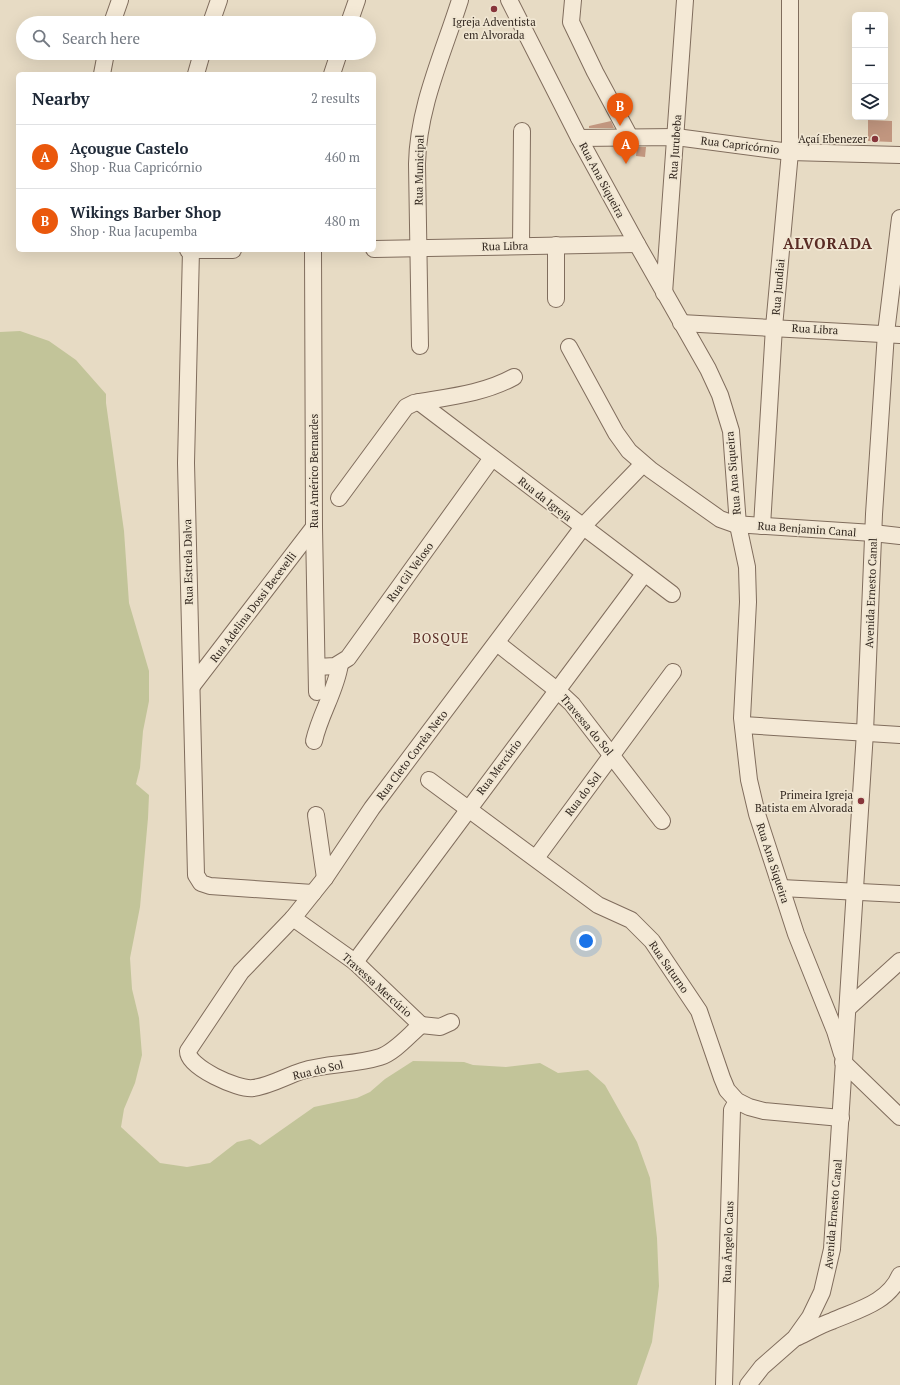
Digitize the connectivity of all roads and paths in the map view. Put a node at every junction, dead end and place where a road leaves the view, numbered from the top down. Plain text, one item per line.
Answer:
1 (120, 0) edge
2 (218, 0) edge
3 (357, 0) edge
4 (460, 0) edge
5 (509, 0) edge
6 (573, 0) edge
7 (685, 0) edge
8 (790, 0) edge
9 (114, 16) edge
10 (213, 16) edge
11 (351, 16) edge
12 (105, 60) edge
13 (200, 60) edge
14 (337, 60) edge
15 (102, 72) edge
16 (197, 72) edge
17 (333, 72) edge
18 (522, 131) dead end
19 (676, 137) junction
20 (580, 138) junction
21 (631, 139) junction
22 (790, 152) junction
23 (900, 155) edge
24 (900, 218) edge
25 (900, 226) edge
26 (636, 244) junction
27 (556, 245) junction
28 (521, 246) junction
29 (418, 248) junction
30 (376, 249) edge
31 (190, 252) edge
32 (313, 252) edge
33 (664, 293) junction
34 (556, 299) dead end
35 (681, 324) junction
36 (774, 327) junction
37 (893, 334) edge
38 (420, 346) dead end
39 (569, 347) dead end
40 (514, 376) dead end
41 (419, 402) junction
42 (492, 458) junction
43 (643, 464) junction
44 (339, 498) dead end
45 (738, 524) junction
46 (762, 526) junction
47 (314, 527) junction
48 (583, 528) junction
49 (873, 533) junction
50 (900, 536) edge
51 (644, 574) junction
52 (672, 594) dead end
53 (497, 644) junction
54 (340, 664) junction
55 (317, 667) junction
56 (673, 672) dead end
57 (192, 686) junction
58 (558, 691) junction
59 (317, 692) dead end
60 (743, 725) junction
61 (865, 732) junction
62 (900, 735) edge
63 (314, 741) dead end
64 (612, 755) junction
65 (429, 780) dead end
66 (468, 809) junction
67 (316, 815) dead end
68 (662, 821) dead end
69 (536, 858) junction
70 (325, 878) junction
71 (781, 888) junction
72 (855, 892) junction
73 (312, 893) junction
74 (900, 894) edge
75 (293, 918) junction
76 (900, 961) edge
77 (355, 962) junction
78 (850, 968) junction
79 (832, 1001) junction
80 (848, 1008) junction
81 (451, 1022) dead end
82 (421, 1025) junction
83 (188, 1051) joint
84 (844, 1063) junction
85 (737, 1101) junction
86 (900, 1117) edge
87 (841, 1118) junction
88 (900, 1275) edge
89 (795, 1338) junction
90 (724, 1385) edge
91 (748, 1385) edge

1 - 9 street
2 - 10 street
3 - 11 street
4 - 29 street, Rua Municipal
5 - 20 street, Rua Ana Siqueira
6 - 21 street
7 - 19 street, Rua Jurubeba
8 - 22 street, Rua Jundiai
12 - 15 street
13 - 16 street
14 - 17 street
18 - 28 street
19 - 21 street, Rua Capricórnio
19 - 22 street, Rua Capricórnio
19 - 33 street, Rua Jurubeba
20 - 21 street, Rua Capricórnio
20 - 26 street, Rua Ana Siqueira
22 - 23 street, Rua Capricórnio
22 - 36 street, Rua Jundiai
24 - 25 street, Avenida Ernesto Canal
25 - 37 street, Avenida Ernesto Canal
26 - 27 street, Rua Libra
26 - 33 street, Rua Ana Siqueira
27 - 28 street, Rua Libra
27 - 34 street
28 - 29 street, Rua Libra
29 - 30 street, Rua Libra
29 - 38 street, Rua Municipal
31 - 57 street, Rua Estrela Dalva
32 - 47 street, Rua Américo Bernardes
33 - 35 street, Rua Ana Siqueira
35 - 36 street, Rua Libra
35 - 45 street, Rua Ana Siqueira
36 - 37 street, Rua Libra
36 - 46 street, Rua Jundiai
37 - 49 street, Avenida Ernesto Canal
39 - 43 street, Rua Benjamin Canal
40 - 41 street
41 - 42 street, Rua da Igreja
41 - 44 street
42 - 48 street, Rua da Igreja
42 - 54 street, Rua Gil Veloso
43 - 45 street, Rua Benjamin Canal
43 - 48 street, Rua Cleto Corrêa Neto
45 - 46 street, Rua Benjamin Canal
45 - 60 street, Rua Ana Siqueira
46 - 49 street, Rua Benjamin Canal
47 - 55 street, Rua Américo Bernardes
47 - 57 street, Rua Adelina Dossi Becevelli
48 - 51 street, Rua da Igreja
48 - 53 street, Rua Cleto Corrêa Neto
49 - 50 street, Rua Benjamin Canal
49 - 61 street, Avenida Ernesto Canal
51 - 52 street, Rua da Igreja
51 - 58 street, Rua Mercúrio
53 - 58 street, Travessa do Sol
53 - 70 street, Rua Cleto Corrêa Neto
54 - 55 street
54 - 63 street
55 - 59 street, Rua Américo Bernardes
56 - 64 street, Rua do Sol
57 - 73 street, Rua Estrela Dalva
58 - 64 street, Travessa do Sol
58 - 66 street, Rua Mercúrio
60 - 61 street
60 - 71 street, Rua Ana Siqueira
61 - 62 street
61 - 72 street, Avenida Ernesto Canal
64 - 68 street, Travessa do Sol
64 - 69 street, Rua do Sol
65 - 66 street, Rua Saturno
66 - 69 street, Rua Saturno
66 - 77 street, Rua Mercúrio
67 - 70 street
69 - 85 street, Rua Saturno
70 - 73 street, Rua Cleto Corrêa Neto
71 - 72 street
71 - 79 street, Rua Ana Siqueira
72 - 74 street
72 - 78 street, Avenida Ernesto Canal
73 - 75 street, Rua Cleto Corrêa Neto
75 - 77 street, Travessa Mercúrio
75 - 83 street, Rua Cleto Corrêa Neto
76 - 80 street
77 - 82 street, Travessa Mercúrio
78 - 79 street, Avenida Ernesto Canal
78 - 80 street, Avenida Ernesto Canal
79 - 80 street
79 - 84 street, Avenida Ernesto Canal
80 - 84 street, Avenida Ernesto Canal
81 - 82 street
82 - 83 street, Rua do Sol
84 - 86 street
84 - 87 street, Avenida Ernesto Canal
85 - 87 street
85 - 90 street, Rua Ângelo Caus
87 - 89 street, Avenida Ernesto Canal
88 - 89 street
89 - 91 street

